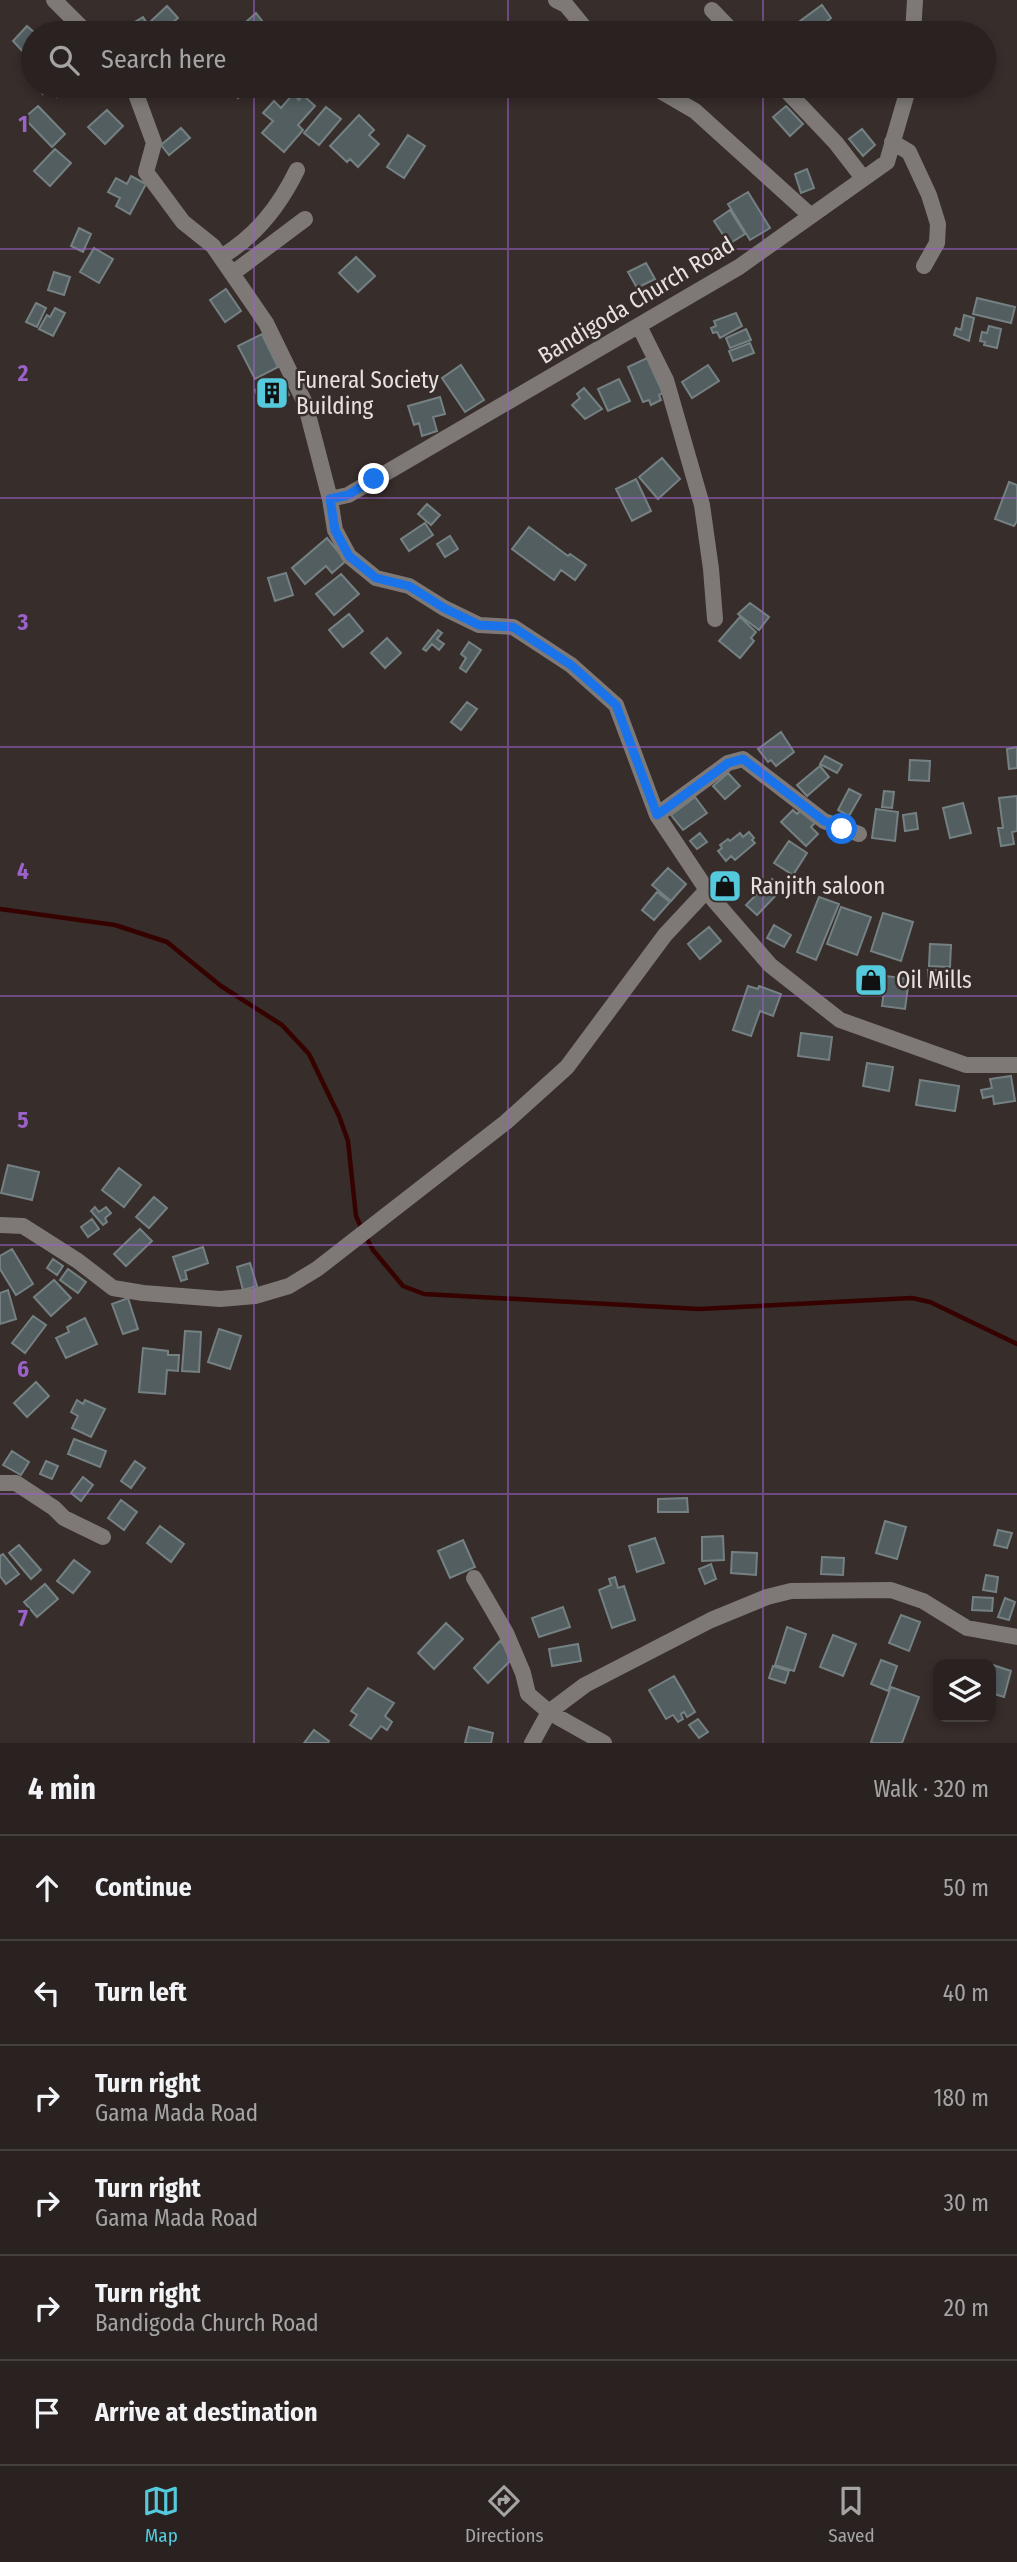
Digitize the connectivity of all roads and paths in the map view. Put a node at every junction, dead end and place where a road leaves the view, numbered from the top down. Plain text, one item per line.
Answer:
1 (54, 0) edge
2 (556, 0) edge
3 (915, 0) edge
4 (712, 10) dead end
5 (75, 21) edge
6 (579, 21) edge
7 (723, 21) edge
8 (914, 21) edge
9 (137, 98) edge
10 (673, 98) edge
11 (793, 98) edge
12 (905, 98) edge
13 (892, 142) junction
14 (297, 170) dead end
15 (863, 178) junction
16 (811, 216) junction
17 (305, 219) dead end
18 (221, 257) junction
19 (924, 267) dead end
20 (233, 273) junction
21 (639, 326) junction
22 (330, 499) junction
23 (715, 619) dead end
24 (657, 815) junction
25 (859, 834) dead end
26 (707, 890) junction
27 (1017, 1065) edge
28 (0, 1225) edge
29 (0, 1483) edge
30 (103, 1537) dead end
31 (474, 1577) dead end
32 (1017, 1637) edge
33 (549, 1712) junction
34 (532, 1743) edge
35 (604, 1743) edge

1 - 5 street
2 - 6 street
3 - 8 street
4 - 7 street
9 - 18 street
10 - 16 street
11 - 15 street
12 - 13 street, Bandigoda Church Road
13 - 15 street, Bandigoda Church Road
13 - 19 street
14 - 18 street
15 - 16 street, Bandigoda Church Road
16 - 21 street, Bandigoda Church Road
17 - 20 street
18 - 20 street
20 - 22 street
21 - 22 street, Bandigoda Church Road
21 - 23 street
22 - 24 street
24 - 25 street
24 - 26 street
26 - 27 street
26 - 28 street
29 - 30 street
31 - 33 street
32 - 33 street
33 - 34 street
33 - 35 street

